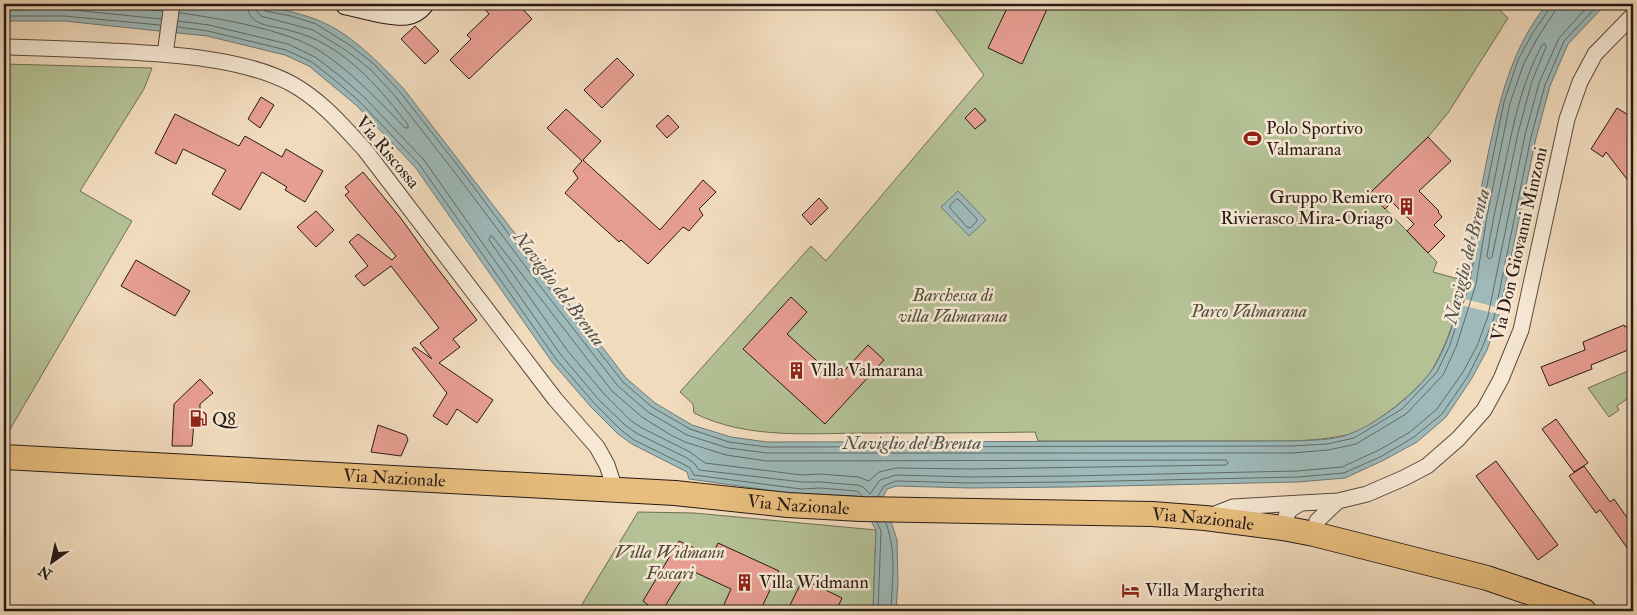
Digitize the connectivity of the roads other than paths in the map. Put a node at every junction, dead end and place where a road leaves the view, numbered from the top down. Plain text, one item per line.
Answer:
1 (172, 4) edge
2 (346, 4) edge
3 (423, 4) edge
4 (1633, 15) edge
5 (4, 47) edge
6 (166, 49) junction
7 (4, 457) edge
8 (613, 490) junction
9 (1338, 501) junction
10 (1301, 503) junction
11 (1205, 518) junction
12 (1283, 528) junction
13 (1314, 534) junction
14 (1584, 611) edge

1 - 6 street
2 - 3 street
4 - 9 street, Via Don Giovanni Minzoni
5 - 6 street, Via Riscossa
6 - 8 street, Via Riscossa
7 - 8 main road, Via Nazionale
8 - 11 main road, Via Nazionale
9 - 10 street, Via Don Giovanni Minzoni
9 - 13 street
10 - 11 street, Via Don Giovanni Minzoni
10 - 12 street
11 - 12 main road, Via Nazionale
12 - 13 main road, Via Nazionale
13 - 14 main road, Via Nazionale

